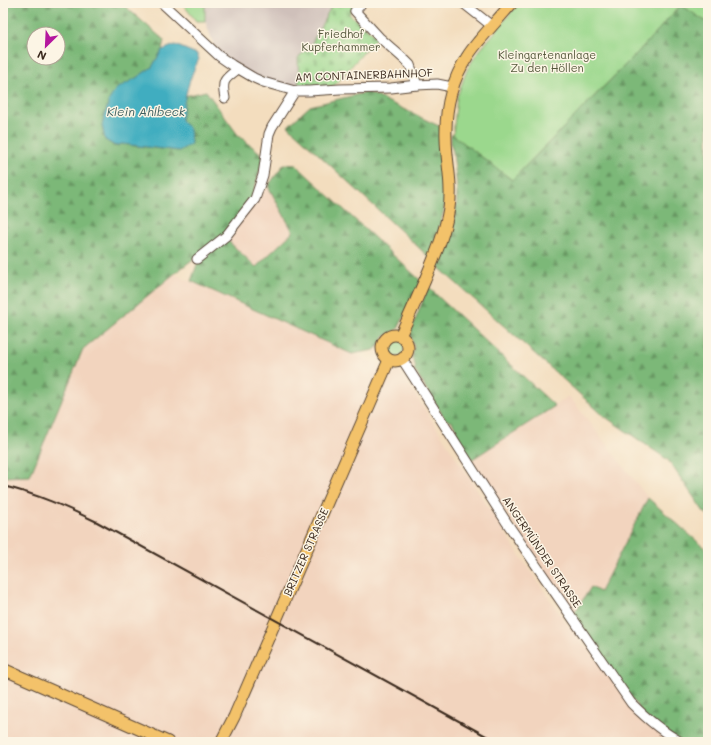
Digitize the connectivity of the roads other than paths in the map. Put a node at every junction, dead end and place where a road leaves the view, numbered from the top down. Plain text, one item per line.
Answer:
1 (162, 3) edge
2 (362, 3) edge
3 (463, 3) edge
4 (512, 3) edge
5 (492, 26) junction
6 (238, 69) junction
7 (417, 85) junction
8 (452, 87) junction
9 (295, 91) junction
10 (225, 98) dead end
11 (197, 259) dead end
12 (400, 336) junction
13 (402, 359) junction
14 (390, 360) junction
15 (3, 669) edge
16 (168, 742) edge
17 (221, 742) edge
18 (681, 742) edge

1 - 6 street, AM CONTAINERBAHNHOF
2 - 7 street
3 - 5 street
4 - 5 main road
5 - 8 main road
6 - 9 street, AM CONTAINERBAHNHOF
6 - 10 street
7 - 8 street, AM CONTAINERBAHNHOF
7 - 9 street, AM CONTAINERBAHNHOF
8 - 12 main road
9 - 11 street
12 - 13 main road
12 - 14 main road
13 - 14 main road
13 - 18 street, ANGERMÜNDER STRASSE
14 - 17 main road, BRITZER STRASSE
15 - 16 main road

